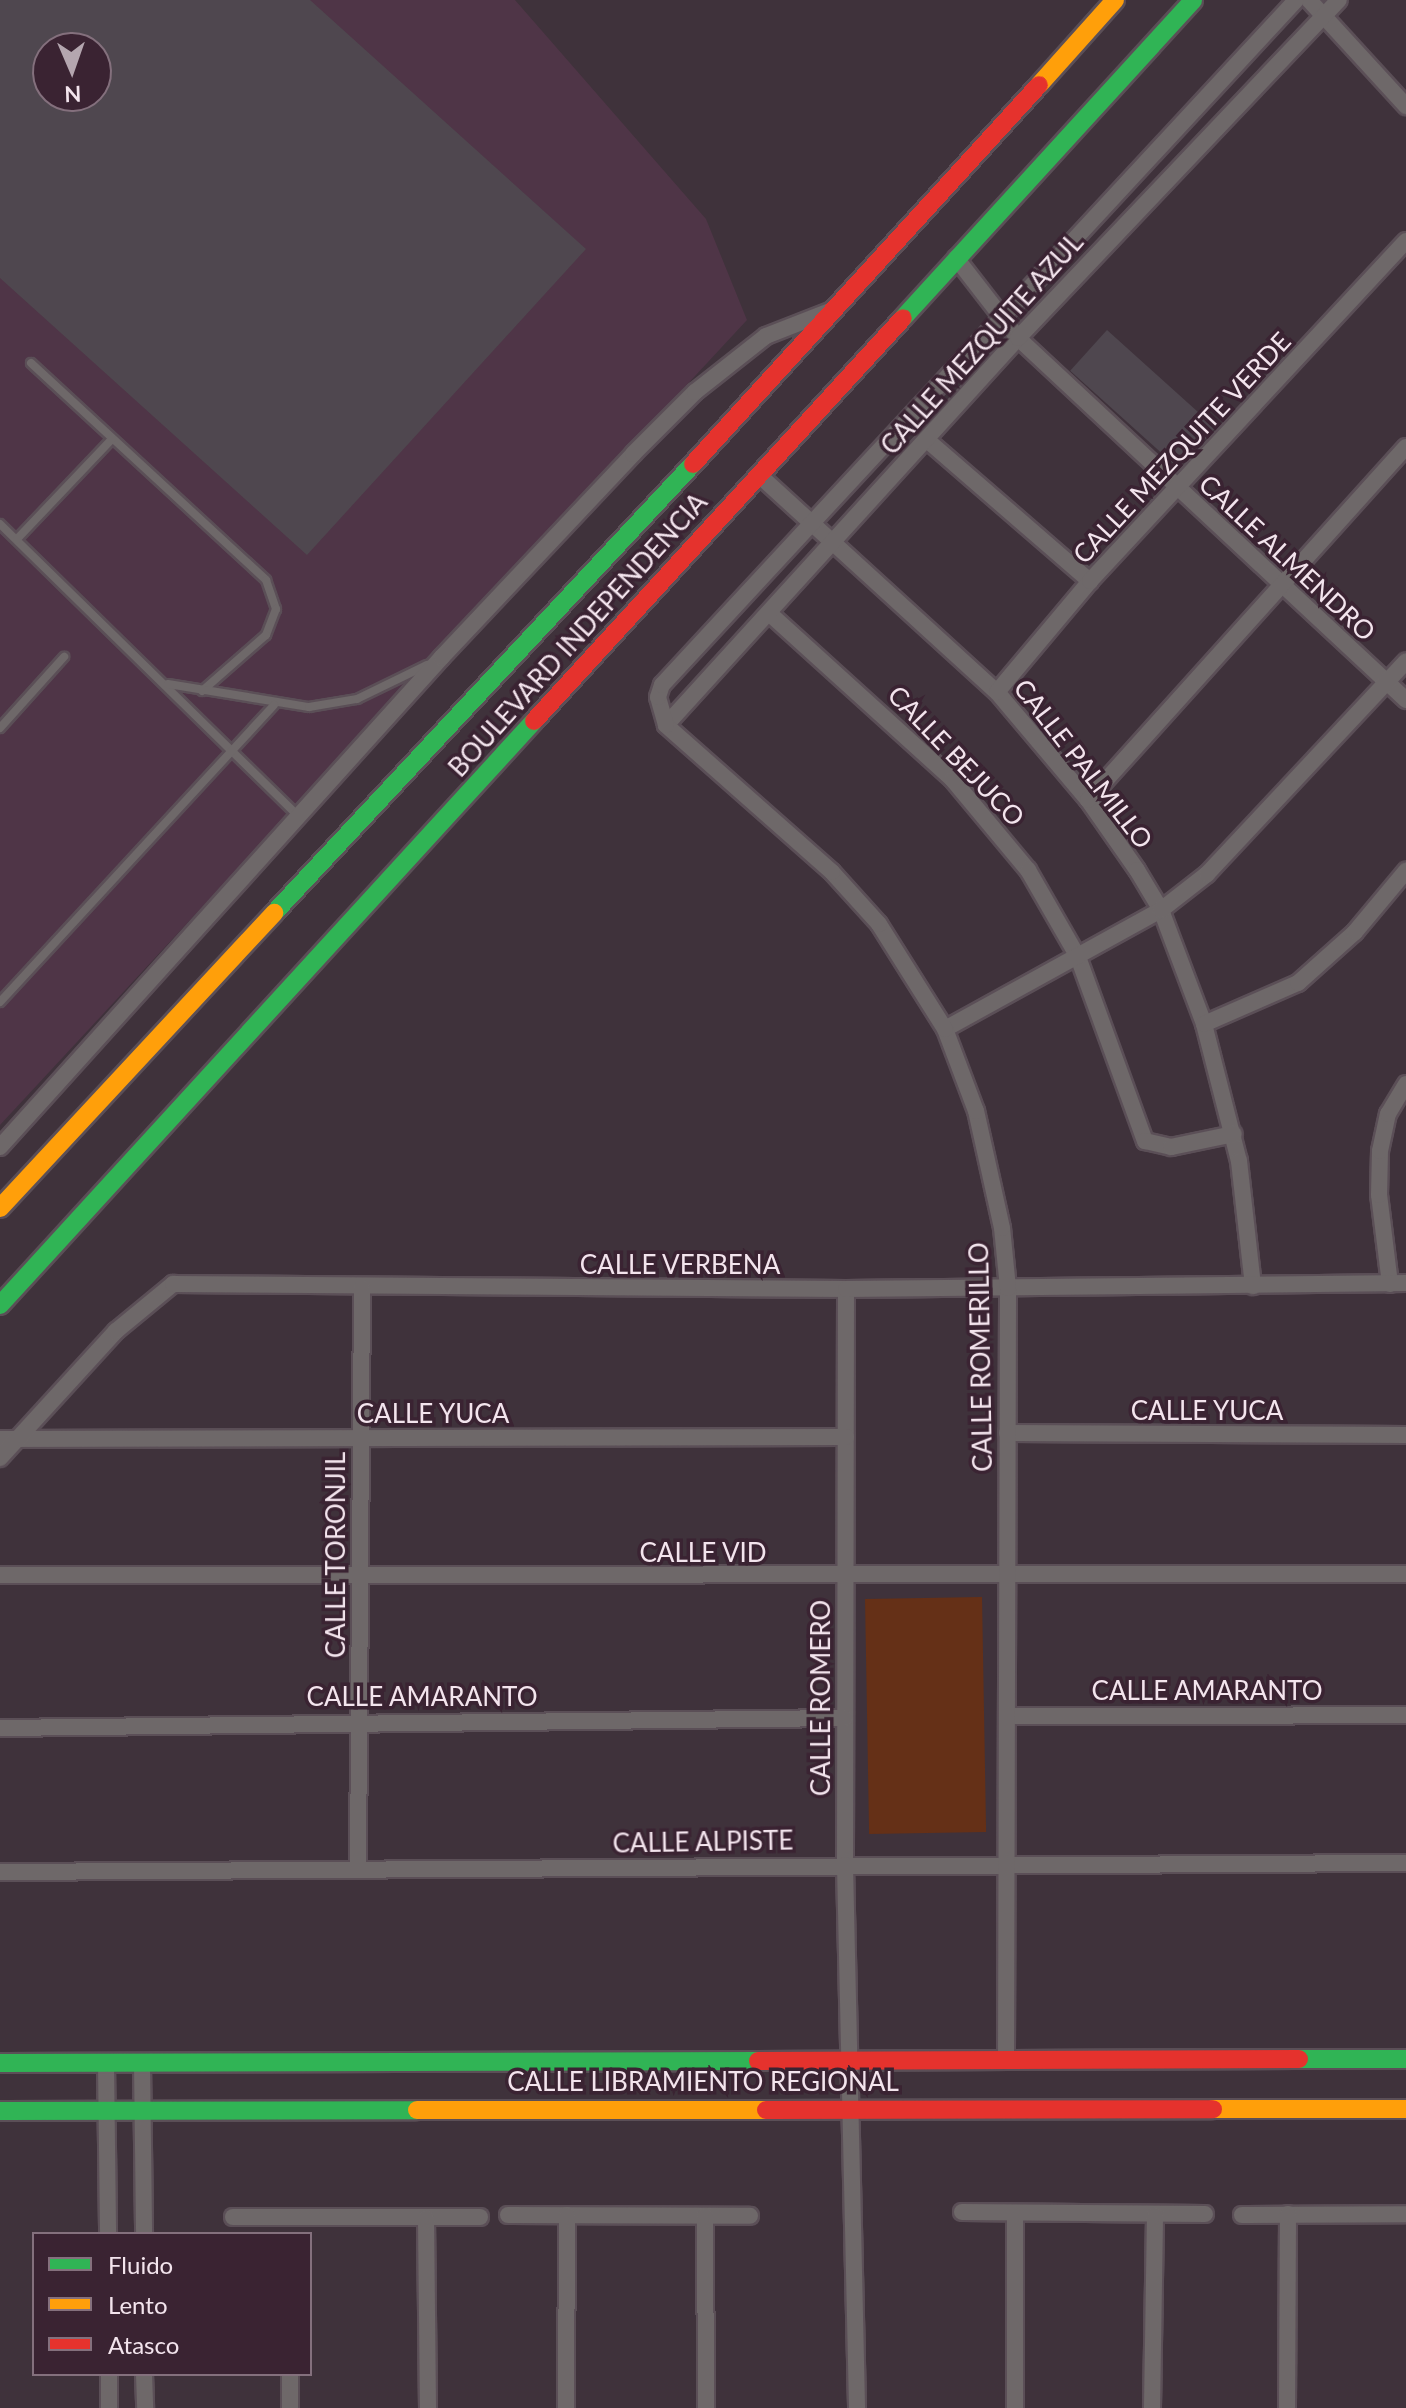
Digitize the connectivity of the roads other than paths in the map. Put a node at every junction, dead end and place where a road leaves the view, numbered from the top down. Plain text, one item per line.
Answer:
1 (1115, 0) edge
2 (1193, 0) edge
3 (1296, 0) edge
4 (1309, 0) edge
5 (1339, 0) edge
6 (1323, 18) junction
7 (1406, 106) edge
8 (1406, 241) edge
9 (956, 258) junction
10 (835, 309) junction
11 (1000, 315) junction
12 (1018, 338) junction
13 (31, 363) dead end
14 (112, 439) junction
15 (927, 440) junction
16 (1406, 447) edge
17 (759, 475) junction
18 (1178, 489) junction
19 (0, 524) edge
20 (812, 524) junction
21 (17, 539) junction
22 (833, 545) junction
23 (1090, 581) junction
24 (1280, 583) junction
25 (769, 613) junction
26 (64, 657) dead end
27 (442, 657) junction
28 (1406, 661) edge
29 (1386, 683) junction
30 (167, 684) junction
31 (202, 691) junction
32 (997, 692) junction
33 (1406, 700) edge
34 (274, 705) junction
35 (666, 725) junction
36 (0, 728) edge
37 (232, 749) junction
38 (1088, 800) junction
39 (299, 818) junction
40 (1406, 871) edge
41 (1161, 910) junction
42 (1078, 957) junction
43 (0, 1002) edge
44 (1204, 1024) junction
45 (945, 1029) junction
46 (1406, 1084) edge
47 (1234, 1134) junction
48 (0, 1147) edge
49 (0, 1208) edge
50 (1398, 1284) edge
51 (1253, 1286) junction
52 (362, 1288) junction
53 (1008, 1288) junction
54 (846, 1289) junction
55 (0, 1305) edge
56 (1007, 1433) junction
57 (1406, 1435) edge
58 (846, 1437) junction
59 (361, 1438) junction
60 (0, 1439) edge
61 (20, 1439) junction
62 (0, 1458) edge
63 (1406, 1574) edge
64 (0, 1575) edge
65 (845, 1577) junction
66 (1009, 1577) junction
67 (360, 1578) junction
68 (1406, 1715) edge
69 (1009, 1716) junction
70 (845, 1718) junction
71 (359, 1720) junction
72 (0, 1728) edge
73 (1406, 1863) edge
74 (845, 1865) junction
75 (1008, 1865) junction
76 (358, 1869) junction
77 (0, 1872) edge
78 (1406, 2059) edge
79 (1006, 2060) junction
80 (852, 2061) junction
81 (0, 2063) edge
82 (142, 2063) junction
83 (106, 2064) junction
84 (854, 2108) junction
85 (1406, 2109) edge
86 (143, 2110) junction
87 (0, 2111) edge
88 (107, 2111) junction
89 (962, 2212) dead end
90 (1015, 2214) junction
91 (1205, 2214) dead end
92 (1288, 2214) junction
93 (1406, 2214) edge
94 (508, 2215) dead end
95 (567, 2215) junction
96 (1155, 2215) junction
97 (1242, 2215) dead end
98 (705, 2216) junction
99 (750, 2216) dead end
100 (233, 2217) dead end
101 (480, 2217) dead end
102 (426, 2218) junction
103 (291, 2226) edge
104 (108, 2232) edge
105 (144, 2232) edge
106 (109, 2376) edge
107 (144, 2376) edge
108 (290, 2376) edge
109 (109, 2408) edge
110 (145, 2408) edge
111 (290, 2408) edge
112 (428, 2408) edge
113 (566, 2408) edge
114 (706, 2408) edge
115 (857, 2408) edge
116 (1015, 2408) edge
117 (1152, 2408) edge
118 (1287, 2408) edge

1 - 10 main road, BOULEVARD INDEPENDENCIA
2 - 9 main road, BOULEVARD INDEPENDENCIA
3 - 11 street
4 - 6 street
5 - 6 street, CALLE MEZQUITE AZUL
6 - 7 street
6 - 12 street, CALLE MEZQUITE AZUL
8 - 18 street, CALLE MEZQUITE VERDE
9 - 11 street, CALLE ALMENDRO
9 - 17 main road, BOULEVARD INDEPENDENCIA
10 - 27 street
10 - 49 main road, BOULEVARD INDEPENDENCIA
11 - 12 street, CALLE ALMENDRO
11 - 20 street
12 - 15 street, CALLE MEZQUITE AZUL
12 - 18 street, CALLE ALMENDRO
13 - 14 lane
14 - 21 lane
14 - 31 lane
15 - 22 street, CALLE MEZQUITE AZUL
15 - 23 street
16 - 24 street
17 - 20 street, CALLE PALMILLO
17 - 55 main road, BOULEVARD INDEPENDENCIA
18 - 23 street, CALLE MEZQUITE VERDE
18 - 24 street, CALLE ALMENDRO
19 - 21 lane
20 - 22 street, CALLE PALMILLO
20 - 35 street
21 - 30 lane
22 - 25 street, CALLE MEZQUITE AZUL
22 - 32 street, CALLE PALMILLO
23 - 32 street, CALLE MEZQUITE VERDE
24 - 29 street, CALLE ALMENDRO
24 - 38 street
25 - 35 street, CALLE MEZQUITE AZUL
25 - 42 street, CALLE BEJUCO
26 - 36 lane
27 - 34 lane
27 - 39 street
28 - 29 street
29 - 33 street, CALLE ALMENDRO
29 - 41 street
30 - 31 lane
30 - 37 lane
31 - 34 lane
32 - 38 street, CALLE PALMILLO
34 - 37 lane
35 - 45 street, CALLE ROMERILLO
37 - 39 lane
37 - 43 lane
38 - 41 street, CALLE PALMILLO
39 - 48 street
40 - 44 street
41 - 42 street
41 - 44 street, CALLE PALMILLO
42 - 45 street
42 - 47 street, CALLE BEJUCO
44 - 47 street, CALLE PALMILLO
45 - 53 street, CALLE ROMERILLO
46 - 50 street
47 - 51 street, CALLE PALMILLO
50 - 51 street, CALLE VERBENA
51 - 53 street, CALLE VERBENA
52 - 54 street, CALLE VERBENA
52 - 59 street, CALLE TORONJIL
52 - 61 street, CALLE VERBENA
53 - 54 street, CALLE VERBENA
53 - 56 street, CALLE ROMERILLO
54 - 58 street, CALLE ROMERO
56 - 57 street, CALLE YUCA
56 - 66 street, CALLE ROMERILLO
58 - 59 street, CALLE YUCA
58 - 65 street, CALLE ROMERO
59 - 61 street, CALLE YUCA
59 - 67 street, CALLE TORONJIL
60 - 61 street, CALLE YUCA
61 - 62 street
63 - 66 street, CALLE VID
64 - 67 street, CALLE VID
65 - 66 street, CALLE VID
65 - 67 street, CALLE VID
65 - 70 street, CALLE ROMERO
66 - 69 street, CALLE ROMERILLO
67 - 71 street, CALLE TORONJIL
68 - 69 street, CALLE AMARANTO
69 - 75 street, CALLE ROMERILLO
70 - 71 street, CALLE AMARANTO
70 - 74 street, CALLE ROMERO
71 - 72 street, CALLE AMARANTO
71 - 76 street, CALLE TORONJIL
73 - 75 street, CALLE ALPISTE
74 - 75 street, CALLE ALPISTE
74 - 76 street, CALLE ALPISTE
74 - 80 street, CALLE ROMERO
75 - 79 street, CALLE ROMERILLO
76 - 77 street, CALLE ALPISTE
78 - 79 main road, CALLE LIBRAMIENTO REGIONAL
79 - 80 main road, CALLE LIBRAMIENTO REGIONAL
80 - 82 main road, CALLE LIBRAMIENTO REGIONAL
80 - 84 street, CALLE ROMERO
81 - 83 main road, CALLE LIBRAMIENTO REGIONAL
82 - 83 main road, CALLE LIBRAMIENTO REGIONAL
82 - 86 street
83 - 88 street
84 - 85 main road, CALLE LIBRAMIENTO REGIONAL
84 - 86 main road, CALLE LIBRAMIENTO REGIONAL
84 - 115 street, CALLE ROMERO
86 - 88 main road, CALLE LIBRAMIENTO REGIONAL
86 - 105 street
87 - 88 main road, CALLE LIBRAMIENTO REGIONAL
88 - 104 street
89 - 90 street
90 - 96 street
90 - 116 street
91 - 96 street
92 - 93 street
92 - 97 street
92 - 118 street
94 - 95 street
95 - 98 street
95 - 113 street
96 - 117 street
98 - 99 street
98 - 114 street
100 - 103 street
101 - 102 street
102 - 103 street
102 - 112 street
106 - 109 street
107 - 110 street
108 - 111 street

